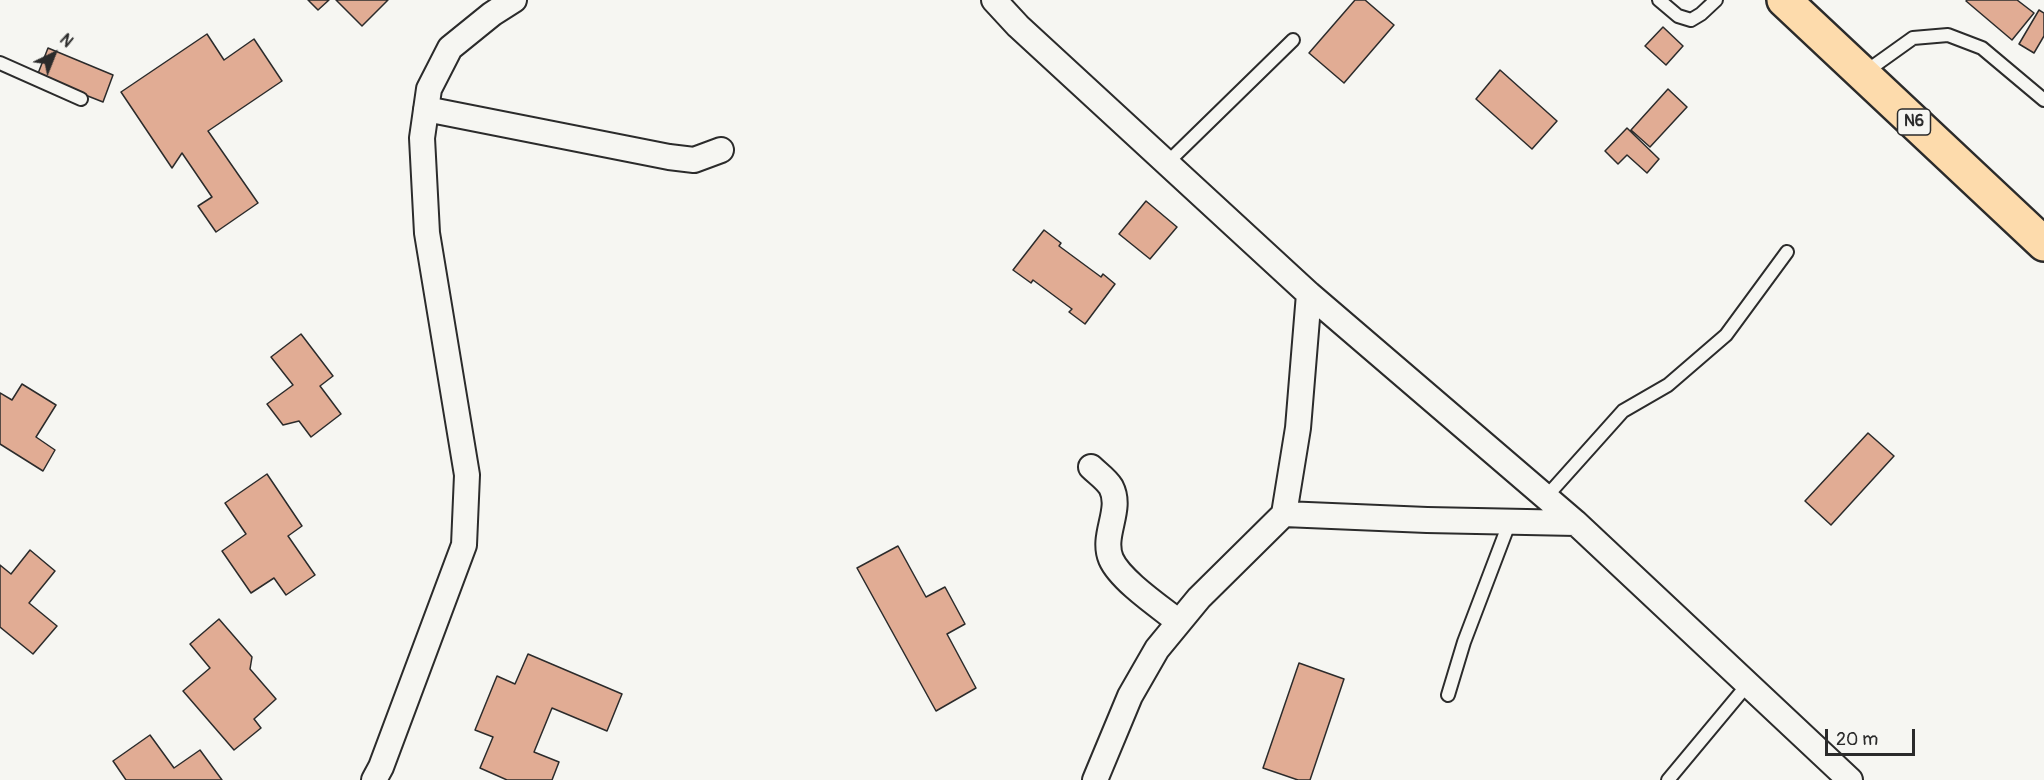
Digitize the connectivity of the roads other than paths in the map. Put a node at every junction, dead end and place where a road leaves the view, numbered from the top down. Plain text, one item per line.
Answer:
1 (514, 0) edge
2 (994, 0) edge
3 (1659, 0) edge
4 (1716, 0) edge
5 (1789, 3) edge
6 (1293, 40) dead end
7 (0, 63) edge
8 (1863, 74) junction
9 (81, 99) dead end
10 (2044, 100) edge
11 (426, 109) junction
12 (722, 150) dead end
13 (1167, 163) junction
14 (2044, 244) edge
15 (1787, 252) dead end
16 (1309, 294) junction
17 (1091, 466) dead end
18 (1546, 497) junction
19 (1284, 514) junction
20 (1510, 521) junction
21 (1576, 523) junction
22 (1179, 622) junction
23 (1748, 684) junction
24 (1448, 695) dead end
25 (374, 780) edge
26 (1095, 780) edge
27 (1668, 780) edge
28 (1850, 780) edge

1 - 11 street
2 - 13 street
3 - 4 lane
5 - 8 highway, N6
6 - 13 lane
7 - 9 lane
8 - 10 lane
8 - 14 highway, N6
11 - 12 street
11 - 25 street
13 - 16 street
15 - 18 lane
16 - 18 street
16 - 19 street
17 - 22 street
18 - 21 street
19 - 20 street
19 - 22 street
20 - 21 street
20 - 24 lane
21 - 23 street
22 - 26 street
23 - 27 lane
23 - 28 street

